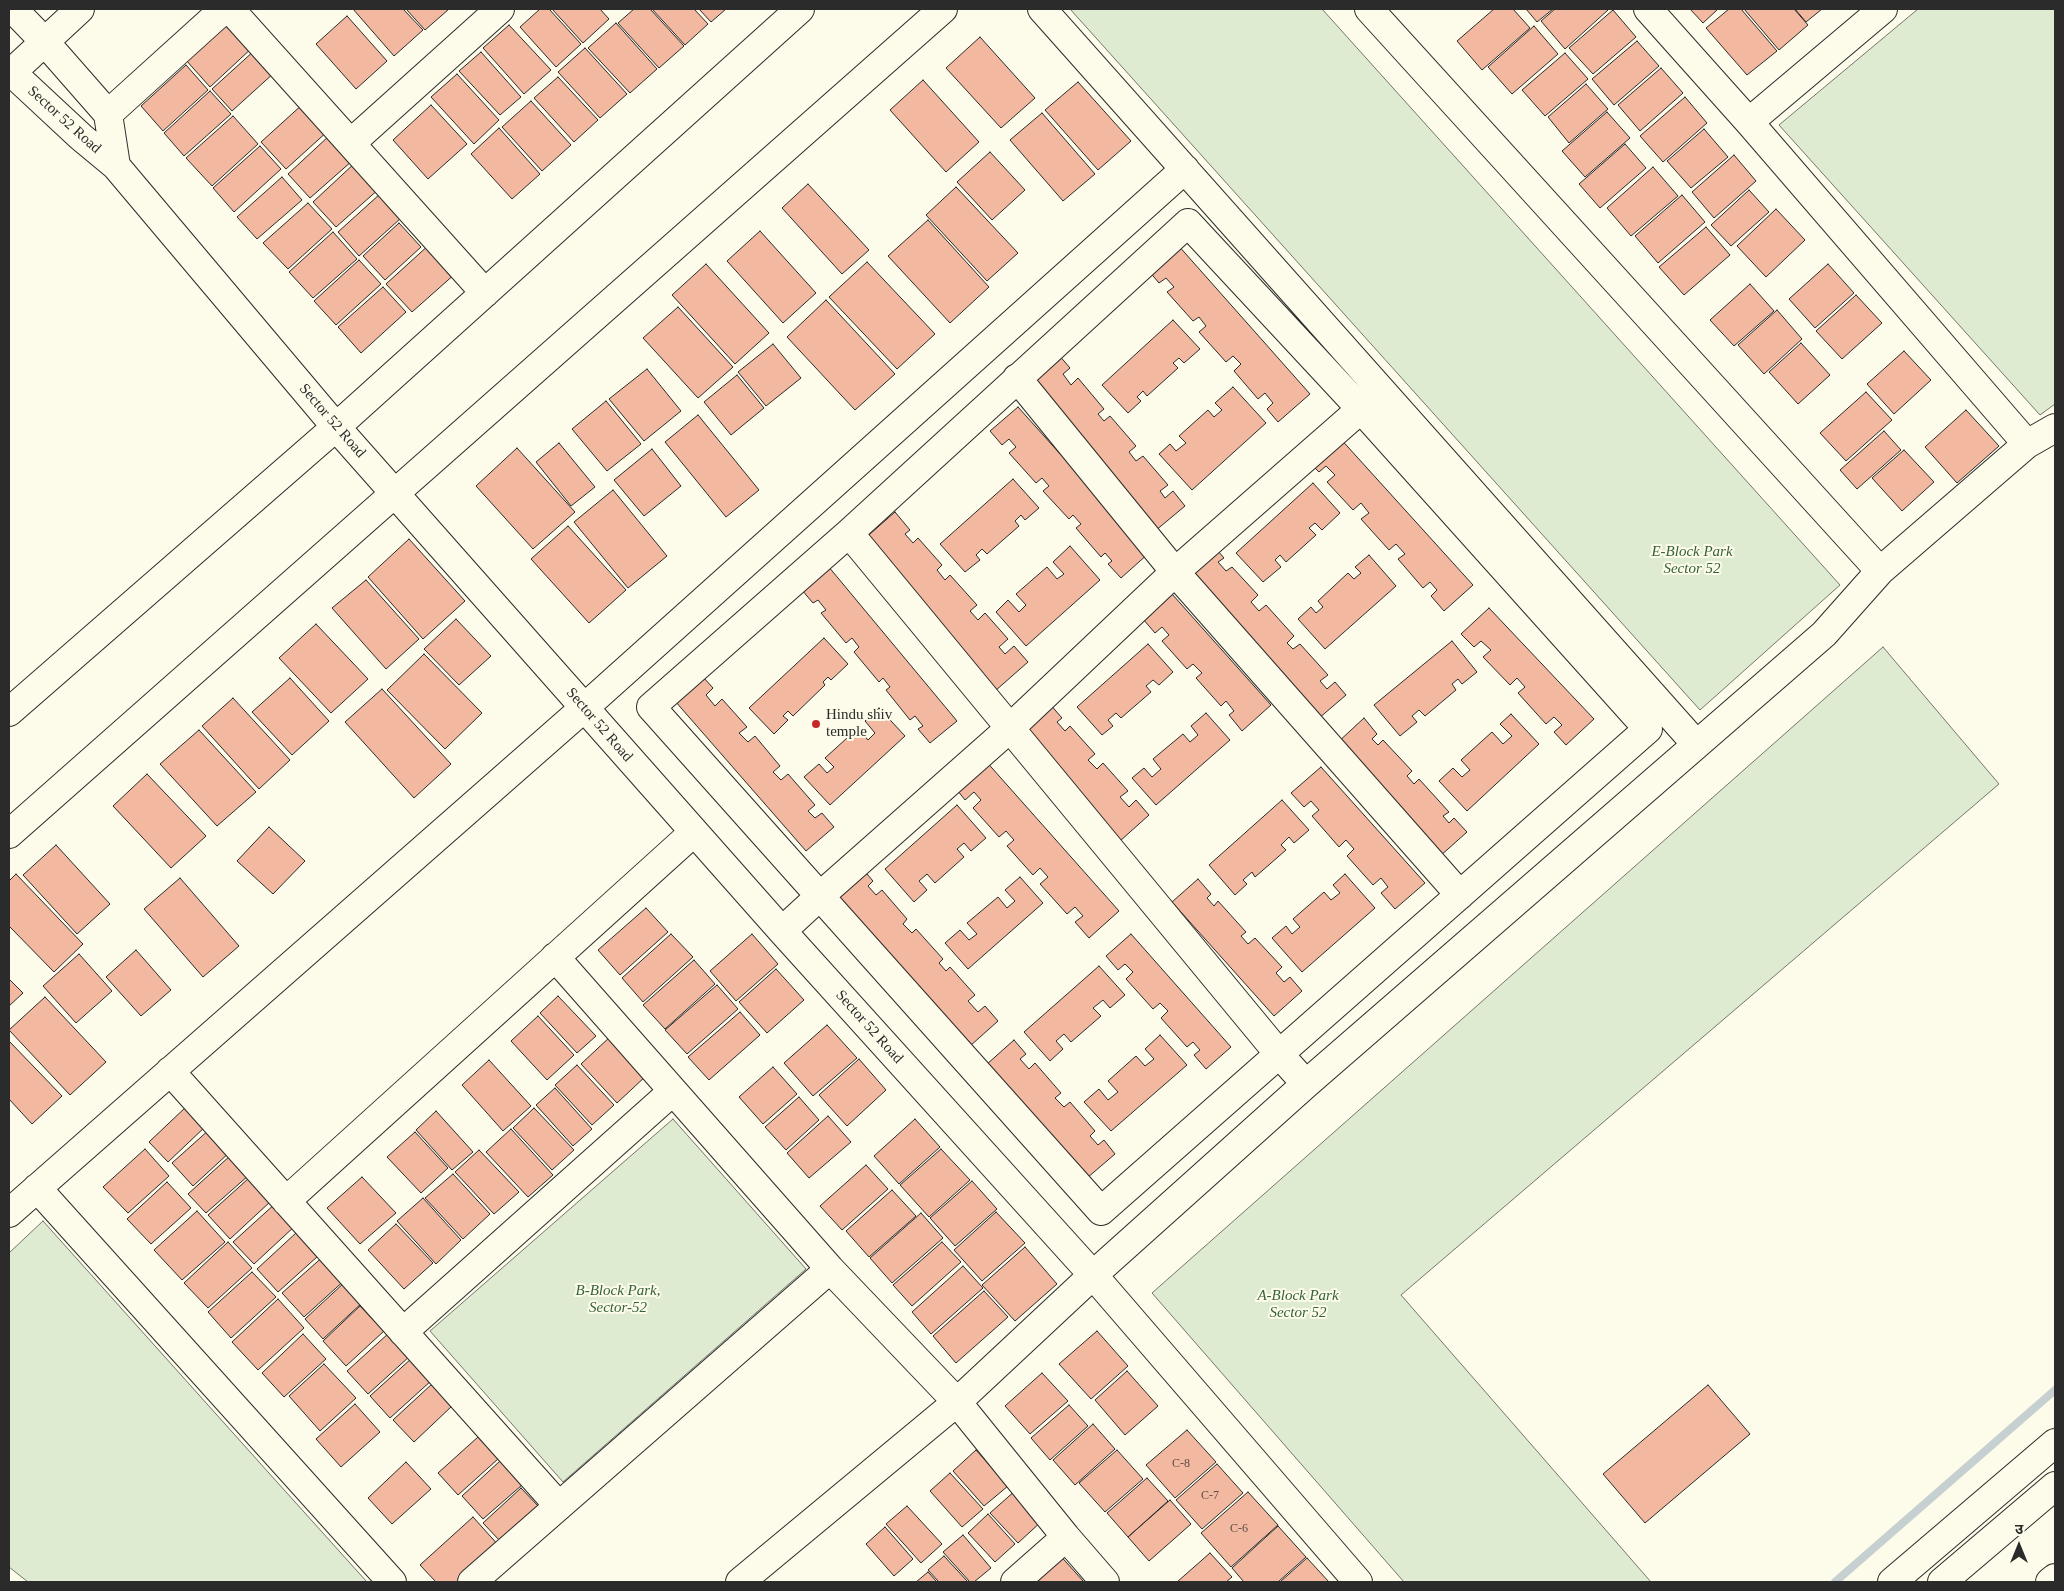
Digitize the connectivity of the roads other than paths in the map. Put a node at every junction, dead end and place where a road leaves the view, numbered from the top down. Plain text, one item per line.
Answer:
1 (80, 9) edge
2 (224, 9) edge
3 (230, 9) edge
4 (500, 9) edge
5 (800, 9) edge
6 (943, 9) edge
7 (1042, 9) edge
8 (1369, 9) edge
9 (1648, 9) edge
10 (1882, 9) edge
11 (14, 11) edge
12 (44, 41) junction
13 (10, 72) edge
14 (108, 114) junction
15 (1749, 122) junction
16 (350, 143) junction
17 (116, 166) junction
18 (1185, 169) junction
19 (485, 293) junction
20 (1017, 378) junction
21 (1361, 409) junction
22 (336, 427) junction
23 (2055, 428) edge
24 (2027, 444) junction
25 (395, 493) junction
26 (849, 533) junction
27 (1880, 571) junction
28 (1175, 572) junction
29 (584, 708) junction
30 (9, 712) edge
31 (1009, 728) junction
32 (1696, 744) junction
33 (694, 832) junction
34 (9, 834) edge
35 (1460, 895) junction
36 (820, 896) junction
37 (782, 932) junction
38 (555, 957) junction
39 (1279, 1054) junction
40 (170, 1071) junction
41 (1306, 1084) junction
42 (673, 1091) junction
43 (37, 1188) junction
44 (286, 1200) junction
45 (9, 1213) edge
46 (830, 1269) junction
47 (1092, 1275) junction
48 (403, 1332) junction
49 (957, 1402) junction
50 (2055, 1443) edge
51 (2055, 1486) edge
52 (559, 1506) junction
53 (1066, 1537) junction
54 (2055, 1578) edge
55 (392, 1582) edge
56 (472, 1582) edge
57 (740, 1582) edge
58 (1015, 1582) edge
59 (1105, 1582) edge
60 (1358, 1582) edge
61 (1892, 1582) edge
62 (1942, 1582) edge
63 (2050, 1582) edge

1 - 12 street
2 - 14 street
3 - 16 street
4 - 16 street
5 - 19 street
6 - 25 street
7 - 18 street
8 - 27 street
9 - 15 street
10 - 15 street
11 - 12 street
12 - 13 street
12 - 14 street
13 - 17 street, Sector 52 Road
14 - 17 street, Sector 52 Road
15 - 24 street
16 - 19 street
17 - 22 street, Sector 52 Road
18 - 29 street
18 - 32 street
19 - 22 street
20 - 21 street
20 - 26 street
20 - 28 street
21 - 28 street
21 - 35 street
22 - 25 street, Sector 52 Road
22 - 30 street
23 - 24 street
24 - 27 street
25 - 29 street, Sector 52 Road
25 - 34 street
26 - 31 street
26 - 36 street
27 - 32 street
28 - 31 street
28 - 35 street
29 - 33 street, Sector 52 Road
29 - 40 street
31 - 36 street
31 - 39 street
32 - 41 street
33 - 37 street, Sector 52 Road
33 - 38 street
35 - 39 street
36 - 37 street
36 - 39 street
37 - 47 street, Sector 52 Road
38 - 42 street
38 - 44 street
39 - 41 street
40 - 43 street
40 - 44 street
41 - 47 street
42 - 46 street
42 - 48 street
43 - 45 street
43 - 55 street
44 - 48 street
46 - 49 street
46 - 52 street
47 - 49 street
47 - 60 street, Sector 52 Road
48 - 52 street
49 - 53 street
49 - 57 street
50 - 61 street
51 - 62 street
52 - 56 street
53 - 58 street
53 - 59 street
54 - 63 street

